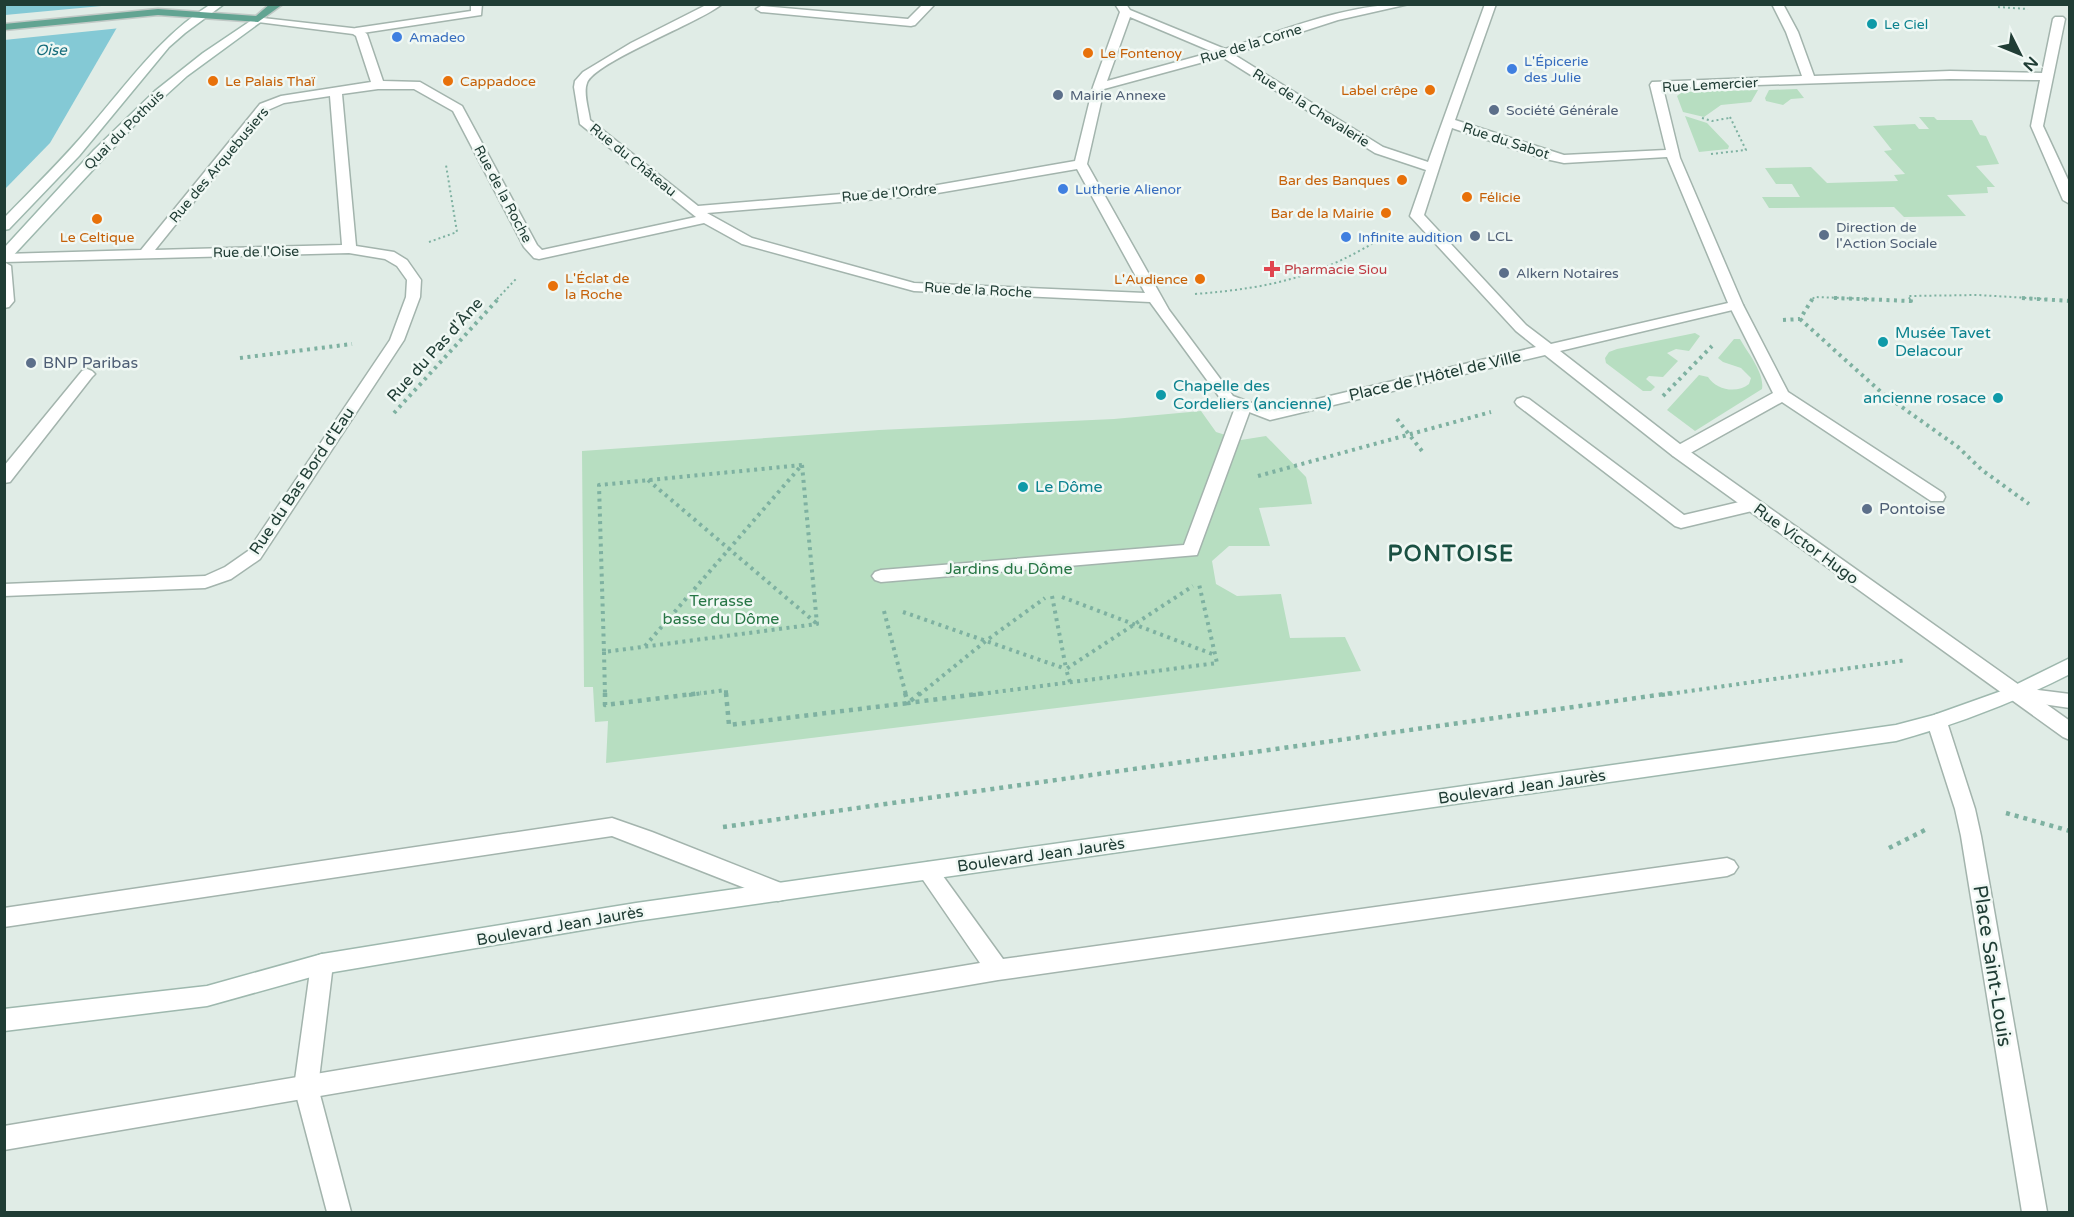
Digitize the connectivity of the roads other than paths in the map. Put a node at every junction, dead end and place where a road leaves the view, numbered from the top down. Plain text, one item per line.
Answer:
1 (175, 4) edge
2 (219, 4) edge
3 (278, 4) edge
4 (476, 4) edge
5 (717, 4) edge
6 (930, 4) edge
7 (1350, 4) edge
8 (1404, 4) edge
9 (1491, 4) edge
10 (1777, 4) edge
11 (1123, 8) edge
12 (761, 9) dead end
13 (149, 12) junction
14 (1361, 12) junction
15 (201, 14) junction
16 (2060, 16) edge
17 (258, 19) junction
18 (4, 27) edge
19 (356, 31) junction
20 (1224, 53) junction
21 (2046, 77) junction
22 (1810, 81) junction
23 (378, 85) junction
24 (1099, 87) junction
25 (336, 92) junction
26 (1448, 122) junction
27 (1672, 153) junction
28 (1081, 164) junction
29 (1432, 168) junction
30 (2070, 200) edge
31 (700, 214) junction
32 (4, 226) edge
33 (349, 249) junction
34 (144, 255) junction
35 (4, 258) edge
36 (4, 266) edge
37 (1154, 298) junction
38 (4, 304) edge
39 (1736, 305) junction
40 (1548, 349) junction
41 (87, 374) dead end
42 (1782, 394) junction
43 (1524, 402) road end
44 (1244, 405) junction
45 (1678, 452) junction
46 (4, 478) edge
47 (1937, 497) dead end
48 (1752, 505) junction
49 (881, 576) dead end
50 (4, 590) edge
51 (2070, 665) edge
52 (2014, 694) junction
53 (2070, 701) edge
54 (1937, 722) junction
55 (2070, 732) edge
56 (1727, 867) dead end
57 (928, 871) junction
58 (778, 892) junction
59 (4, 918) edge
60 (322, 964) junction
61 (998, 970) junction
62 (4, 1020) edge
63 (306, 1087) junction
64 (4, 1138) edge
65 (339, 1212) edge
66 (2035, 1212) edge

1 - 13 main road
2 - 15 street, Quai du Pothuis
3 - 17 main road
4 - 19 street
5 - 31 street, Rue du Château
6 - 12 street
7 - 14 street
8 - 14 street, Rue de la Corne
9 - 26 street
10 - 22 street
11 - 20 street, Rue de la Chevalerie
11 - 24 street
13 - 15 main road
13 - 18 main road
14 - 20 street, Rue de la Corne
15 - 17 main road
15 - 32 street, Quai du Pothuis
16 - 21 street
17 - 19 street
17 - 35 street, Quai du Pothuis
19 - 23 street
20 - 24 street, Rue de la Corne
20 - 29 street, Rue de la Chevalerie
21 - 22 street, Rue Lemercier
21 - 30 street
22 - 27 street, Rue Lemercier
23 - 25 street, Rue des Arquebusiers
23 - 31 street, Rue de la Roche
24 - 28 street
25 - 33 street
25 - 34 street, Rue des Arquebusiers
26 - 27 street, Rue du Sabot
26 - 29 street
27 - 39 street, Rue Lemercier
28 - 31 street, Rue de l'Ordre
28 - 37 street, Place de l'Hôtel de Ville
29 - 40 street, Place de l'Hôtel de Ville
31 - 37 street, Rue de la Roche
33 - 34 street, Rue de l'Oise
33 - 50 street, Rue du Bas Bord d'Eau
34 - 35 street, Rue de l'Oise
36 - 38 street
37 - 44 street, Place de l'Hôtel de Ville
39 - 40 street
39 - 42 street, Rue Lemercier
40 - 44 street, Place de l'Hôtel de Ville
40 - 45 street, Rue Victor Hugo
41 - 46 street
42 - 45 street
42 - 47 street
43 - 48 street
44 - 49 street
45 - 48 street, Rue Victor Hugo
48 - 52 street, Rue Victor Hugo
51 - 52 street, Boulevard Jean Jaurès
52 - 53 street
52 - 54 street, Boulevard Jean Jaurès
52 - 55 street, Rue Victor Hugo
54 - 57 street, Boulevard Jean Jaurès
54 - 66 street, Place Saint-Louis
56 - 61 street
57 - 58 street, Boulevard Jean Jaurès
57 - 61 street
58 - 59 street
58 - 60 street, Boulevard Jean Jaurès
60 - 62 street, Boulevard Jean Jaurès
60 - 63 street
61 - 63 street
63 - 64 street
63 - 65 street

